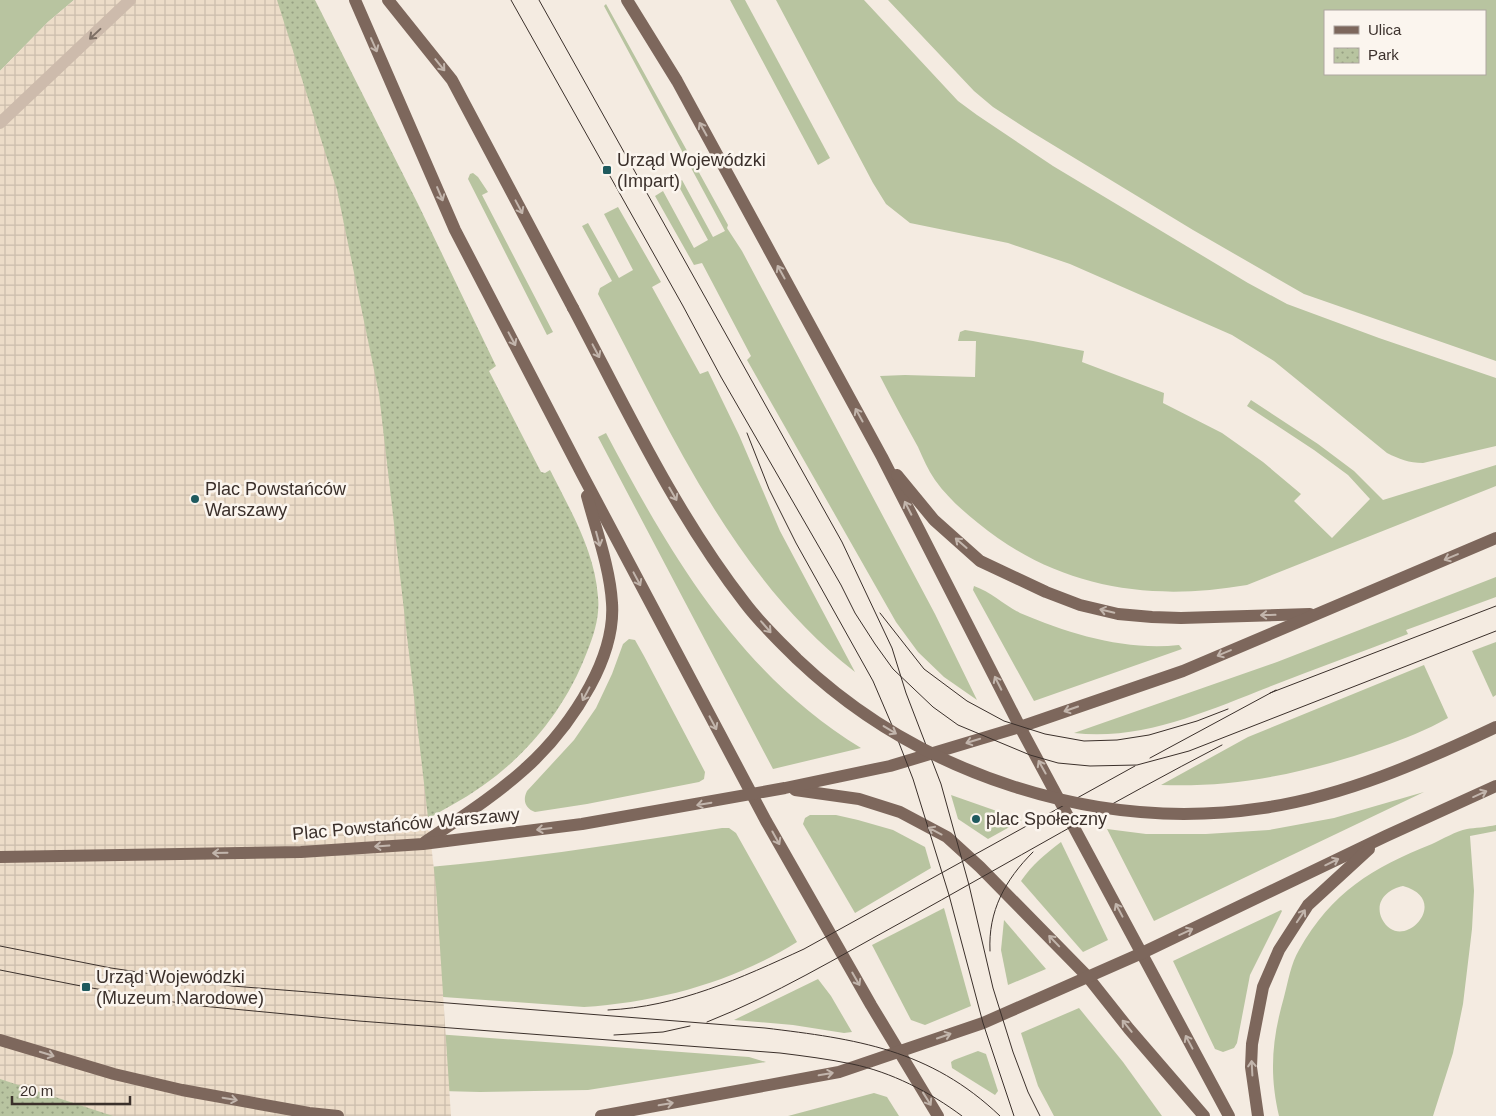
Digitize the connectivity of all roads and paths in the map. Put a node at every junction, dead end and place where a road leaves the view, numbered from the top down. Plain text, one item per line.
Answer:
1 (130, 0) edge
2 (355, 0) edge
3 (388, 0) edge
4 (627, 0) edge
5 (0, 123) edge
6 (882, 457) junction
7 (582, 474) junction
8 (1496, 538) edge
9 (1317, 614) junction
10 (1020, 727) junction
11 (1496, 727) edge
12 (1496, 786) edge
13 (785, 788) junction
14 (752, 795) junction
15 (1379, 839) junction
16 (423, 844) junction
17 (0, 857) edge
18 (1142, 953) junction
19 (1087, 976) junction
20 (0, 1040) edge
21 (899, 1052) junction
22 (319, 1115) edge
23 (338, 1116) edge
24 (601, 1116) edge
25 (938, 1116) edge
26 (1204, 1116) edge
27 (1229, 1116) edge
28 (1258, 1116) edge

1 -> 5 street
2 -> 7 main road
3 -> 11 main road, bridge
6 -> 4 main road
9 -> 6 main road
10 -> 6 main road
7 -> 14 main road
7 -> 16 main road
8 -> 9 main road, Plac Powstańców Warszawy
9 -> 10 main road, Plac Powstańców Warszawy
10 -> 13 main road, Plac Powstańców Warszawy
18 -> 10 main road
15 -> 12 main road
13 - 14 main road, Plac Powstańców Warszawy
19 -> 13 main road
14 -> 16 main road, Plac Powstańców Warszawy
14 -> 21 main road
18 -> 15 main road
28 -> 15 main road
16 -> 17 main road, Plac Powstańców Warszawy
18 - 19 main road
27 -> 18 main road
21 -> 19 main road
26 -> 19 main road
20 -> 22 main road
24 -> 21 main road
21 -> 25 main road
22 - 23 main road

